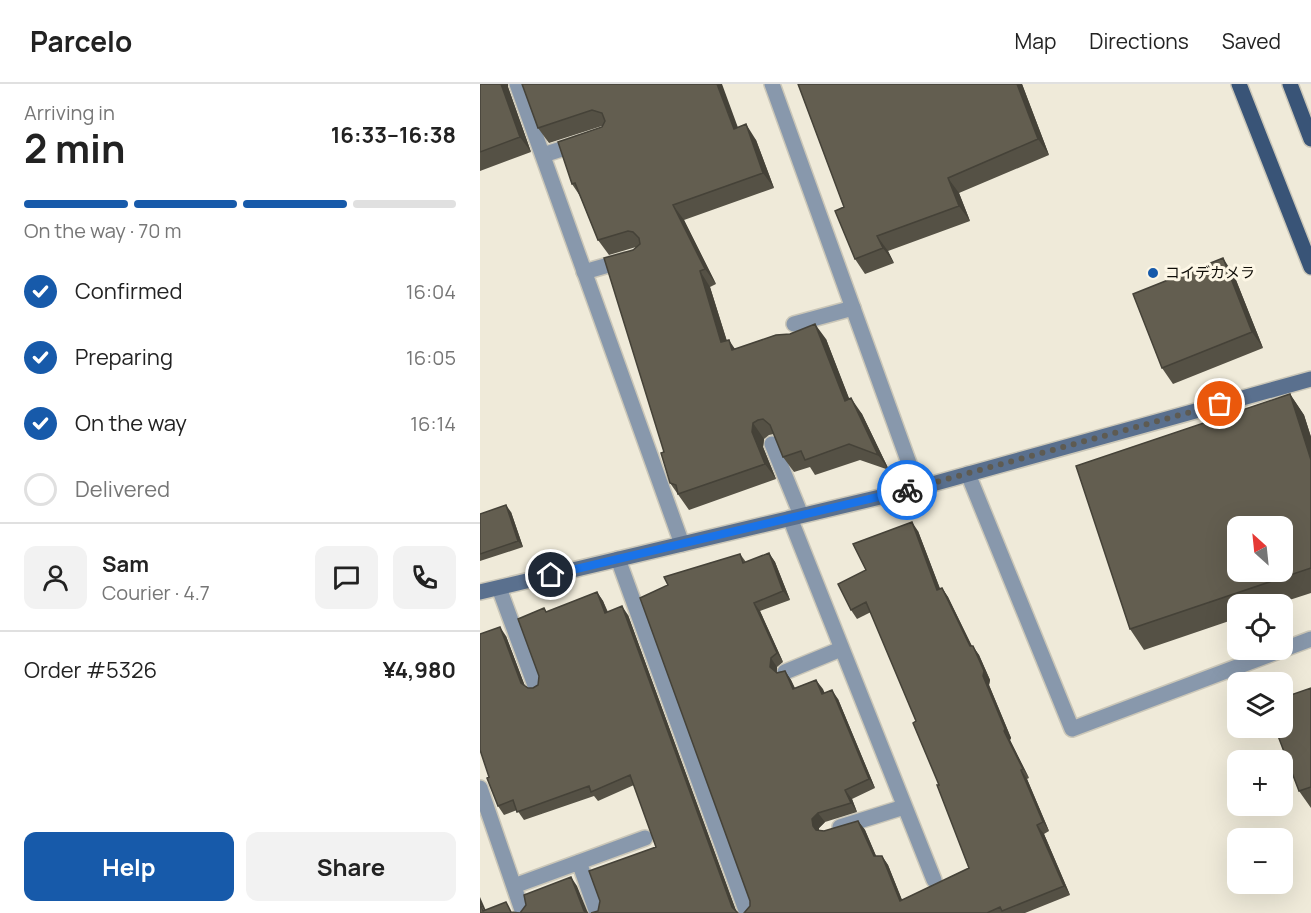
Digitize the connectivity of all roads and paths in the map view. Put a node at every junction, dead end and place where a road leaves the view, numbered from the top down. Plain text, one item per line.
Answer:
1 (517, 84) edge
2 (772, 84) edge
3 (1239, 84) edge
4 (1290, 84) edge
5 (596, 138) edge
6 (1311, 139) edge
7 (543, 155) junction
8 (641, 256) edge
9 (1311, 267) edge
10 (584, 272) junction
11 (853, 308) junction
12 (794, 324) dead end
13 (1311, 378) edge
14 (772, 444) edge
15 (968, 474) junction
16 (918, 488) junction
17 (796, 516) junction
18 (682, 544) junction
19 (618, 559) junction
20 (499, 588) junction
21 (480, 592) edge
22 (1311, 639) edge
23 (842, 649) junction
24 (785, 672) edge
25 (536, 688) edge
26 (480, 788) edge
27 (904, 807) junction
28 (828, 831) edge
29 (645, 838) edge
30 (579, 862) junction
31 (934, 880) dead end
32 (514, 886) junction
33 (523, 913) edge
34 (597, 913) edge
35 (747, 913) edge

1 - 7 street
2 - 11 street
3 - 9 main road
4 - 6 main road
5 - 7 street
7 - 10 street
8 - 10 street
10 - 18 street
11 - 12 street
11 - 16 street
13 - 15 street
14 - 17 street
15 - 16 street
15 - 22 street
16 - 17 street
17 - 18 street
17 - 23 street
18 - 19 street
19 - 20 street
19 - 35 street
20 - 21 street
20 - 25 street
23 - 24 street
23 - 27 street
26 - 32 street
27 - 28 street
27 - 31 street
29 - 30 street
30 - 32 street
30 - 34 street
32 - 33 street

